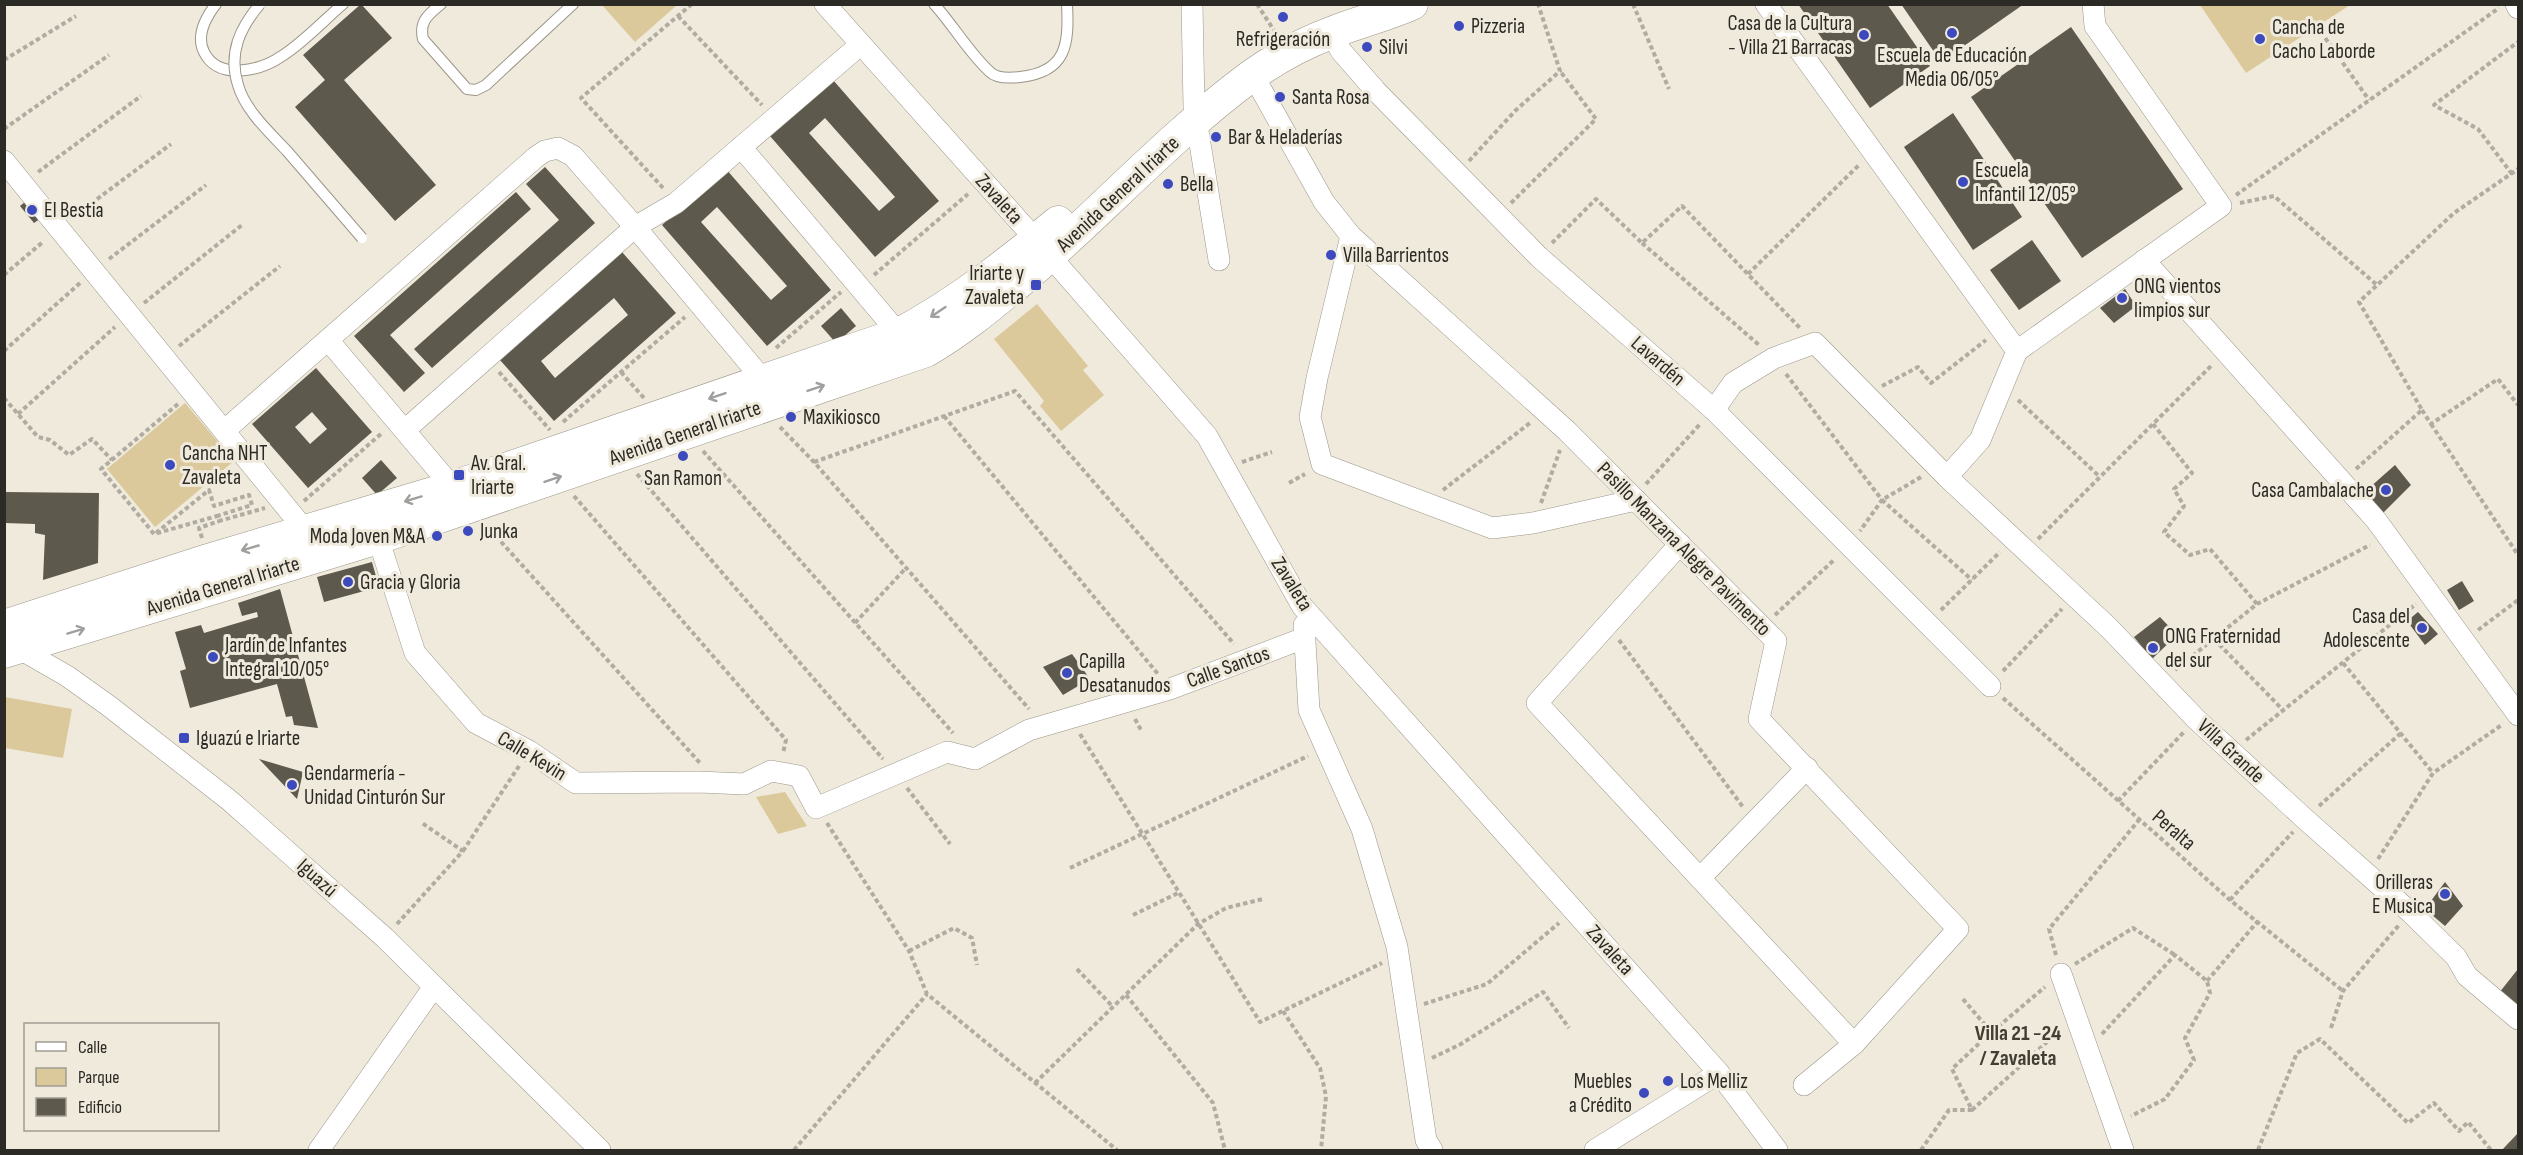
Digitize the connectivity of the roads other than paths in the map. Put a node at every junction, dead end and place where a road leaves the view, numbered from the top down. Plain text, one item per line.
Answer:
1 (216, 4) edge
2 (260, 4) edge
3 (343, 4) edge
4 (441, 4) edge
5 (573, 4) edge
6 (825, 4) edge
7 (934, 4) edge
8 (1067, 4) edge
9 (1192, 4) edge
10 (1377, 4) edge
11 (1412, 4) edge
12 (1766, 4) edge
13 (2093, 4) edge
14 (1331, 32) junction
15 (860, 45) junction
16 (1253, 75) junction
17 (1195, 115) junction
18 (741, 147) junction
19 (4, 161) edge
20 (635, 228) junction
21 (1351, 236) junction
22 (362, 238) dead end
23 (1043, 248) junction
24 (1219, 260) dead end
25 (2144, 260) junction
26 (328, 340) junction
27 (907, 344) junction
28 (2017, 351) junction
29 (764, 389) junction
30 (1714, 410) junction
31 (401, 425) junction
32 (224, 431) junction
33 (1942, 472) junction
34 (461, 497) junction
35 (1634, 499) junction
36 (378, 538) junction
37 (316, 543) junction
38 (1680, 544) junction
39 (1302, 606) junction
40 (1304, 638) junction
41 (8, 642) edge
42 (1990, 686) road end
43 (2518, 714) edge
44 (1808, 768) junction
45 (816, 808) joint
46 (1700, 878) junction
47 (2061, 974) road end
48 (433, 988) junction
49 (2518, 1019) edge
50 (1854, 1044) junction
51 (1719, 1073) junction
52 (1804, 1085) dead end
53 (319, 1150) edge
54 (600, 1150) edge
55 (1432, 1150) edge
56 (1595, 1150) edge
57 (1777, 1150) edge
58 (2123, 1150) edge

1 - 3 lane
2 - 22 lane, bridge
4 - 5 lane
6 - 15 street, Zavaleta
7 - 8 lane
9 - 17 street
10 - 17 main road, Avenida General Iriarte
11 - 14 main road, Avenida General Iriarte
12 - 28 street
13 - 25 street
14 - 16 main road, Avenida General Iriarte
14 - 30 street, Lavardén
15 - 18 street
15 - 23 street, Zavaleta
16 - 17 main road, Avenida General Iriarte
16 - 21 street, Pasillo Manzana Alegre Pavimento
17 - 23 main road, Avenida General Iriarte
17 - 24 street
18 - 20 street
18 - 27 street
19 - 32 street
20 - 26 street
20 - 29 street
20 - 31 street
21 - 35 street, Pasillo Manzana Alegre Pavimento
21 - 35 street
23 - 27 main road, Avenida General Iriarte
23 - 39 street, Zavaleta
25 - 28 street
25 - 43 street
26 - 31 street
26 - 32 street
27 - 29 main road, Avenida General Iriarte
28 - 33 street
29 -> 34 main road, Avenida General Iriarte
34 -> 29 main road, Avenida General Iriarte
30 - 33 street, Villa Grande
30 - 42 street, Lavardén
31 - 34 street
32 - 37 street
33 - 49 street, Villa Grande
34 - 36 main road, Avenida General Iriarte
34 -> 37 main road, Avenida General Iriarte
35 - 38 street, Pasillo Manzana Alegre Pavimento
36 - 37 main road, Avenida General Iriarte
36 - 45 street, Calle Kevin
37 - 41 main road, Avenida General Iriarte
38 - 44 street, Pasillo Manzana Alegre Pavimento
38 - 46 street
39 - 40 street
39 - 51 street, Zavaleta
40 - 45 street, Calle Santos
40 - 55 street
41 - 48 street, Iguazú
44 - 46 street
44 - 50 street, Pasillo Manzana Alegre Pavimento
46 - 50 street
47 - 58 street
48 - 53 street
48 - 54 street, Iguazú
50 - 52 street, Pasillo Manzana Alegre Pavimento
51 - 56 street
51 - 57 street, Zavaleta

